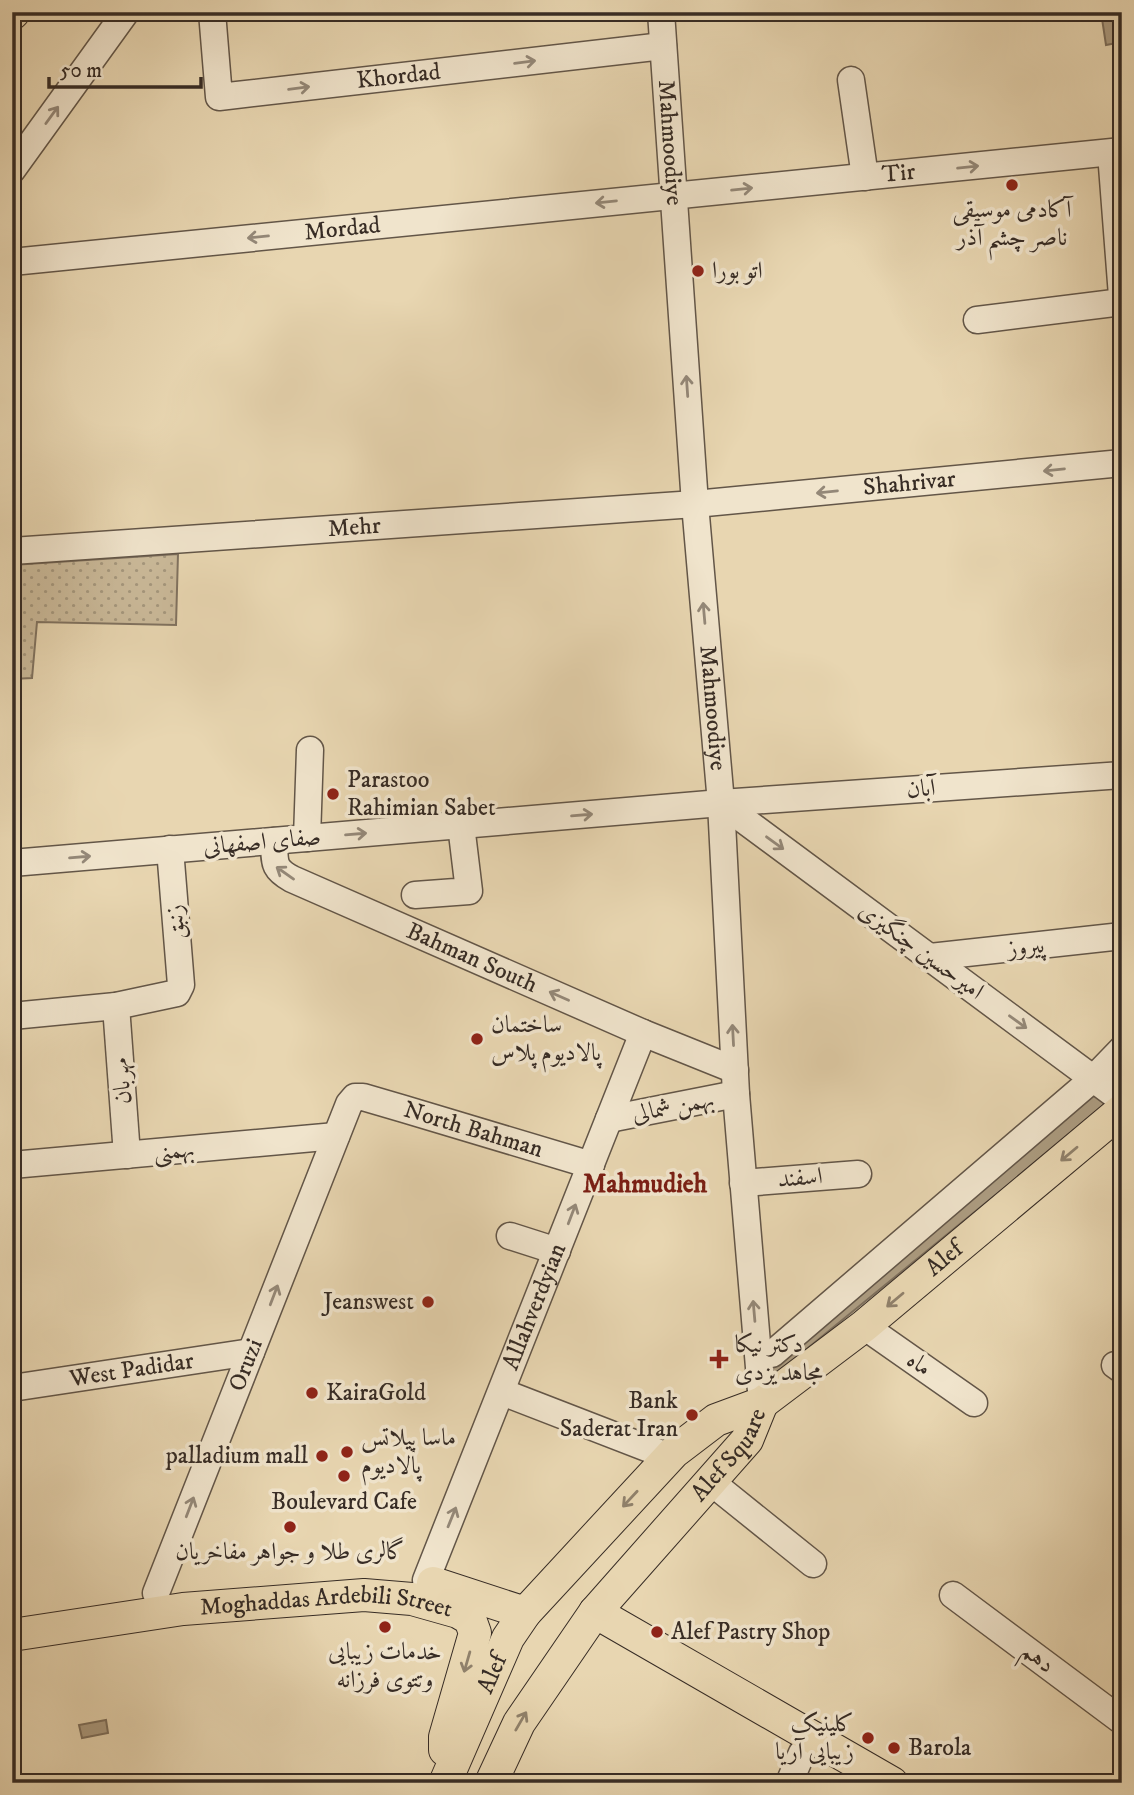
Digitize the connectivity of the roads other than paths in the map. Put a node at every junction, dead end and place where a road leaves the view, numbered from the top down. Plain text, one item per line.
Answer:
1 (126, 12) edge
2 (212, 12) edge
3 (661, 12) edge
4 (663, 46) junction
5 (851, 80) dead end
6 (1116, 152) edge
7 (12, 170) edge
8 (864, 177) junction
9 (674, 195) junction
10 (12, 262) edge
11 (1122, 296) edge
12 (1122, 302) edge
13 (977, 320) dead end
14 (1122, 463) edge
15 (695, 505) junction
16 (12, 551) edge
17 (310, 750) dead end
18 (1122, 775) edge
19 (720, 803) junction
20 (461, 825) junction
21 (307, 838) junction
22 (274, 841) junction
23 (170, 849) junction
24 (12, 863) edge
25 (415, 895) dead end
26 (1122, 936) edge
27 (930, 957) junction
28 (116, 1006) junction
29 (12, 1016) edge
30 (643, 1033) junction
31 (1122, 1049) edge
32 (1094, 1078) junction
33 (735, 1082) junction
34 (1122, 1100) edge
35 (1122, 1110) edge
36 (609, 1119) junction
37 (336, 1136) junction
38 (127, 1155) junction
39 (12, 1165) edge
40 (591, 1166) junction
41 (858, 1174) dead end
42 (743, 1183) junction
43 (510, 1236) dead end
44 (558, 1251) junction
45 (864, 1326) junction
46 (251, 1352) junction
47 (772, 1354) dead end
48 (12, 1388) edge
49 (502, 1392) junction
50 (974, 1402) dead end
51 (762, 1403) junction
52 (672, 1455) junction
53 (711, 1482) junction
54 (813, 1564) dead end
55 (558, 1577) joint
56 (426, 1580) junction
57 (156, 1593) junction
58 (953, 1595) dead end
59 (525, 1613) junction
60 (12, 1616) edge
61 (590, 1619) junction
62 (12, 1635) edge
63 (1122, 1721) edge
64 (802, 1753) junction
65 (444, 1783) edge
66 (491, 1783) edge
67 (789, 1783) edge
68 (854, 1783) edge
69 (892, 1783) edge

7 -> 1 street
2 -> 4 street, Khordad
3 - 4 street, Mahmoodiye
4 - 9 street, Mahmoodiye
5 - 8 street
8 -> 6 street, Tir
6 - 11 street
9 -> 8 street, Tir
9 -> 10 street, Mordad
15 -> 9 street, Mahmoodiye
12 - 13 street
14 -> 15 street, Shahrivar
15 - 16 street, Mehr
19 -> 15 street, Mahmoodiye
17 - 21 street
18 - 19 street, آبان
20 -> 19 street, صفای اصفهانی
19 -> 27 street, امیرحسین چنگیزی
33 -> 19 street, Mahmoodiye
21 -> 20 street, صفای اصفهانی
20 - 25 street
21 - 22 street, صفای اصفهانی
22 - 23 street, صفای اصفهانی
30 -> 22 street, Bahman South
24 -> 23 street, صفای اصفهانی
23 - 28 street, زنبق
26 - 27 street, پیروز
27 -> 32 street, امیرحسین چنگیزی
28 - 29 street
28 - 38 street, مهربان
30 - 33 street, Bahman South
30 - 36 street, Allahverdyian
31 - 32 street
32 - 34 street, امیرحسین چنگیزی
32 - 47 street
33 - 36 street, بهمن شمالی
33 - 42 street, Mahmoodiye
35 -> 45 main road, Alef
36 - 40 street, Allahverdyian
37 - 38 street, بهمنی
37 - 40 street
46 -> 37 street, Oruzi
38 - 39 street, بهمنی
44 -> 40 street, Allahverdyian
41 - 42 street, اسفند
51 -> 42 street, Mahmoodiye
43 - 44 street
44 - 49 street, Allahverdyian
45 - 50 street, ماه
45 - 51 main road, Alef
46 - 48 street, West Padidar
57 -> 46 street, Oruzi
49 - 52 street
56 -> 49 street, Allahverdyian
51 - 52 main road, Alef Square
51 - 53 main road, Alef Square
52 - 53 main road
52 -> 55 main road, Alef Square
53 - 54 street
53 - 61 main road, Alef Square
55 - 59 main road, Alef
56 - 57 main road, Moghaddas Ardebili Street
56 - 59 main road, Moghaddas Ardebili Street
57 - 60 main road, Moghaddas Ardebili Street
58 - 63 street, دهم
59 - 65 main road, Alef
61 - 64 main road
66 -> 61 main road, Alef
61 - 69 main road
62 -> 65 main road, Moghaddas Ardebili Street
64 - 67 street
64 - 68 main road

